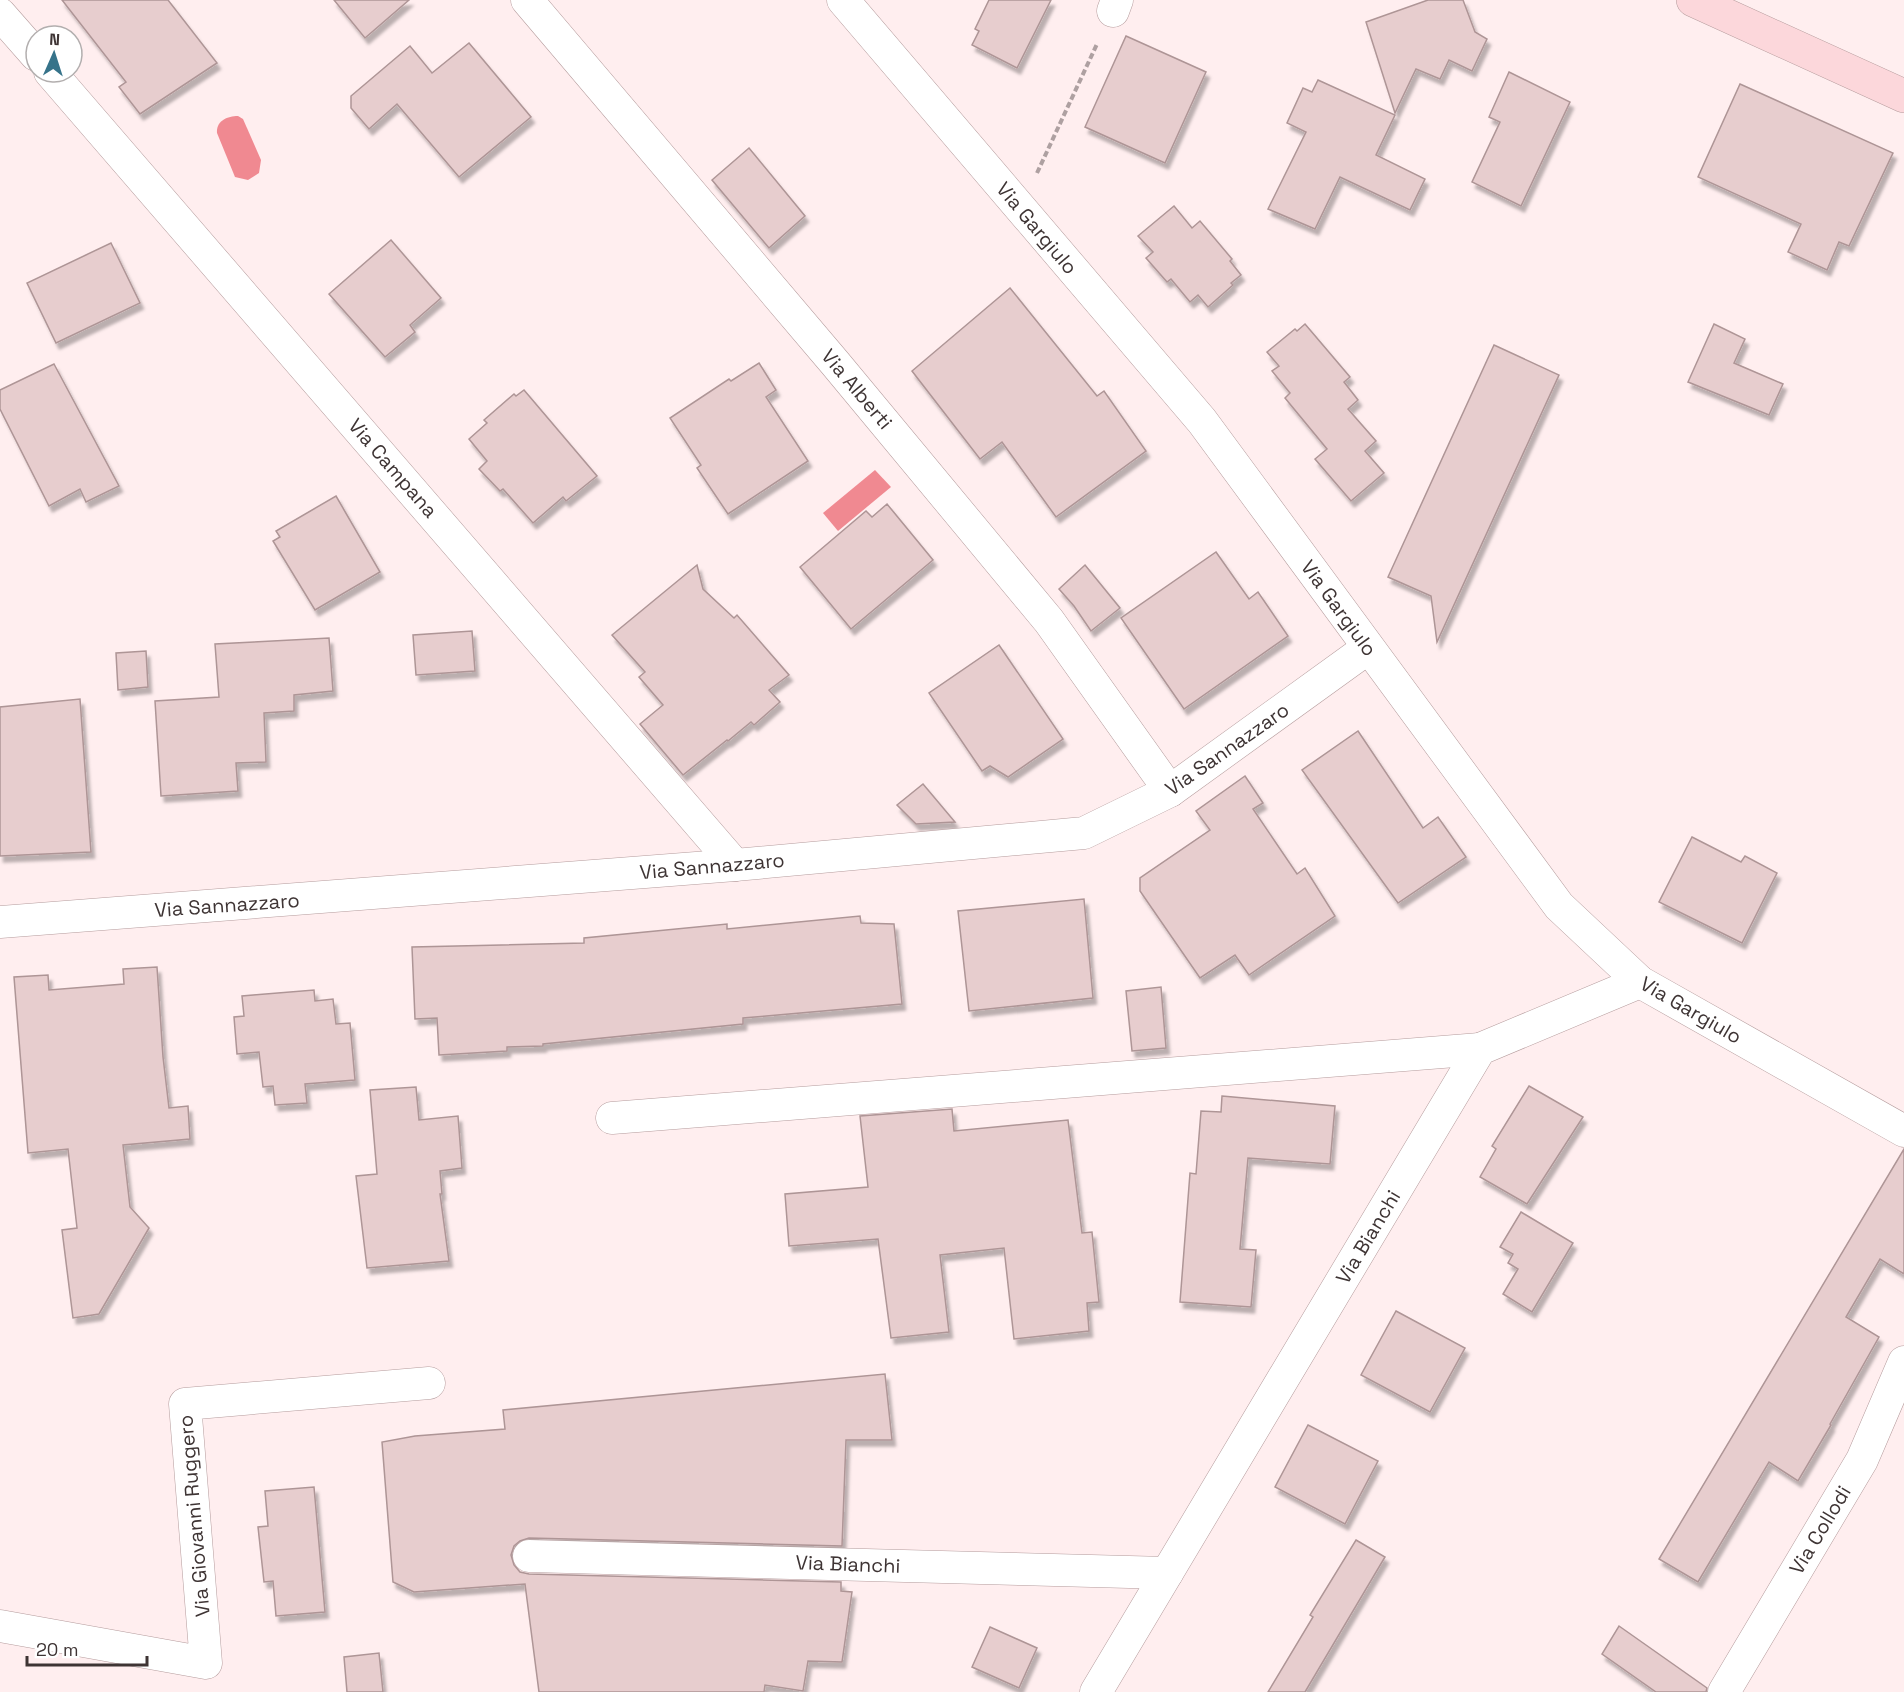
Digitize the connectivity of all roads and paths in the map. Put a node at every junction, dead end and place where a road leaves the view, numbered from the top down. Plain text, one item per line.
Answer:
1 (527, 0) edge
2 (843, 0) edge
3 (1693, 0) edge
4 (1115, 5) edge
5 (0, 14) edge
6 (24, 41) edge
7 (60, 84) edge
8 (1904, 96) edge
9 (1021, 209) junction
10 (1368, 648) junction
11 (1170, 791) junction
12 (735, 865) junction
13 (0, 922) edge
14 (1640, 982) junction
15 (1480, 1049) junction
16 (612, 1119) dead end
17 (1904, 1131) edge
18 (1904, 1362) edge
19 (429, 1383) dead end
20 (529, 1556) dead end
21 (1167, 1573) junction
22 (0, 1626) edge
23 (1096, 1692) edge
24 (1724, 1692) edge

1 - 11 street, Via Alberti
2 - 9 street, Via Gargiulo
3 - 8 street
4 - 9 path
5 - 6 street
7 - 12 street, Via Campana
9 - 10 street, Via Gargiulo
10 - 11 street, Via Sannazzaro
10 - 14 street, Via Gargiulo
11 - 12 street, Via Sannazzaro
12 - 13 street, Via Sannazzaro
14 - 15 street
14 - 17 street, Via Gargiulo
15 - 16 street
15 - 21 street, Via Bianchi
18 - 24 street, Via Collodi
19 - 22 street, Via Giovanni Ruggero
20 - 21 street, Via Bianchi
21 - 23 street, Via Bianchi

